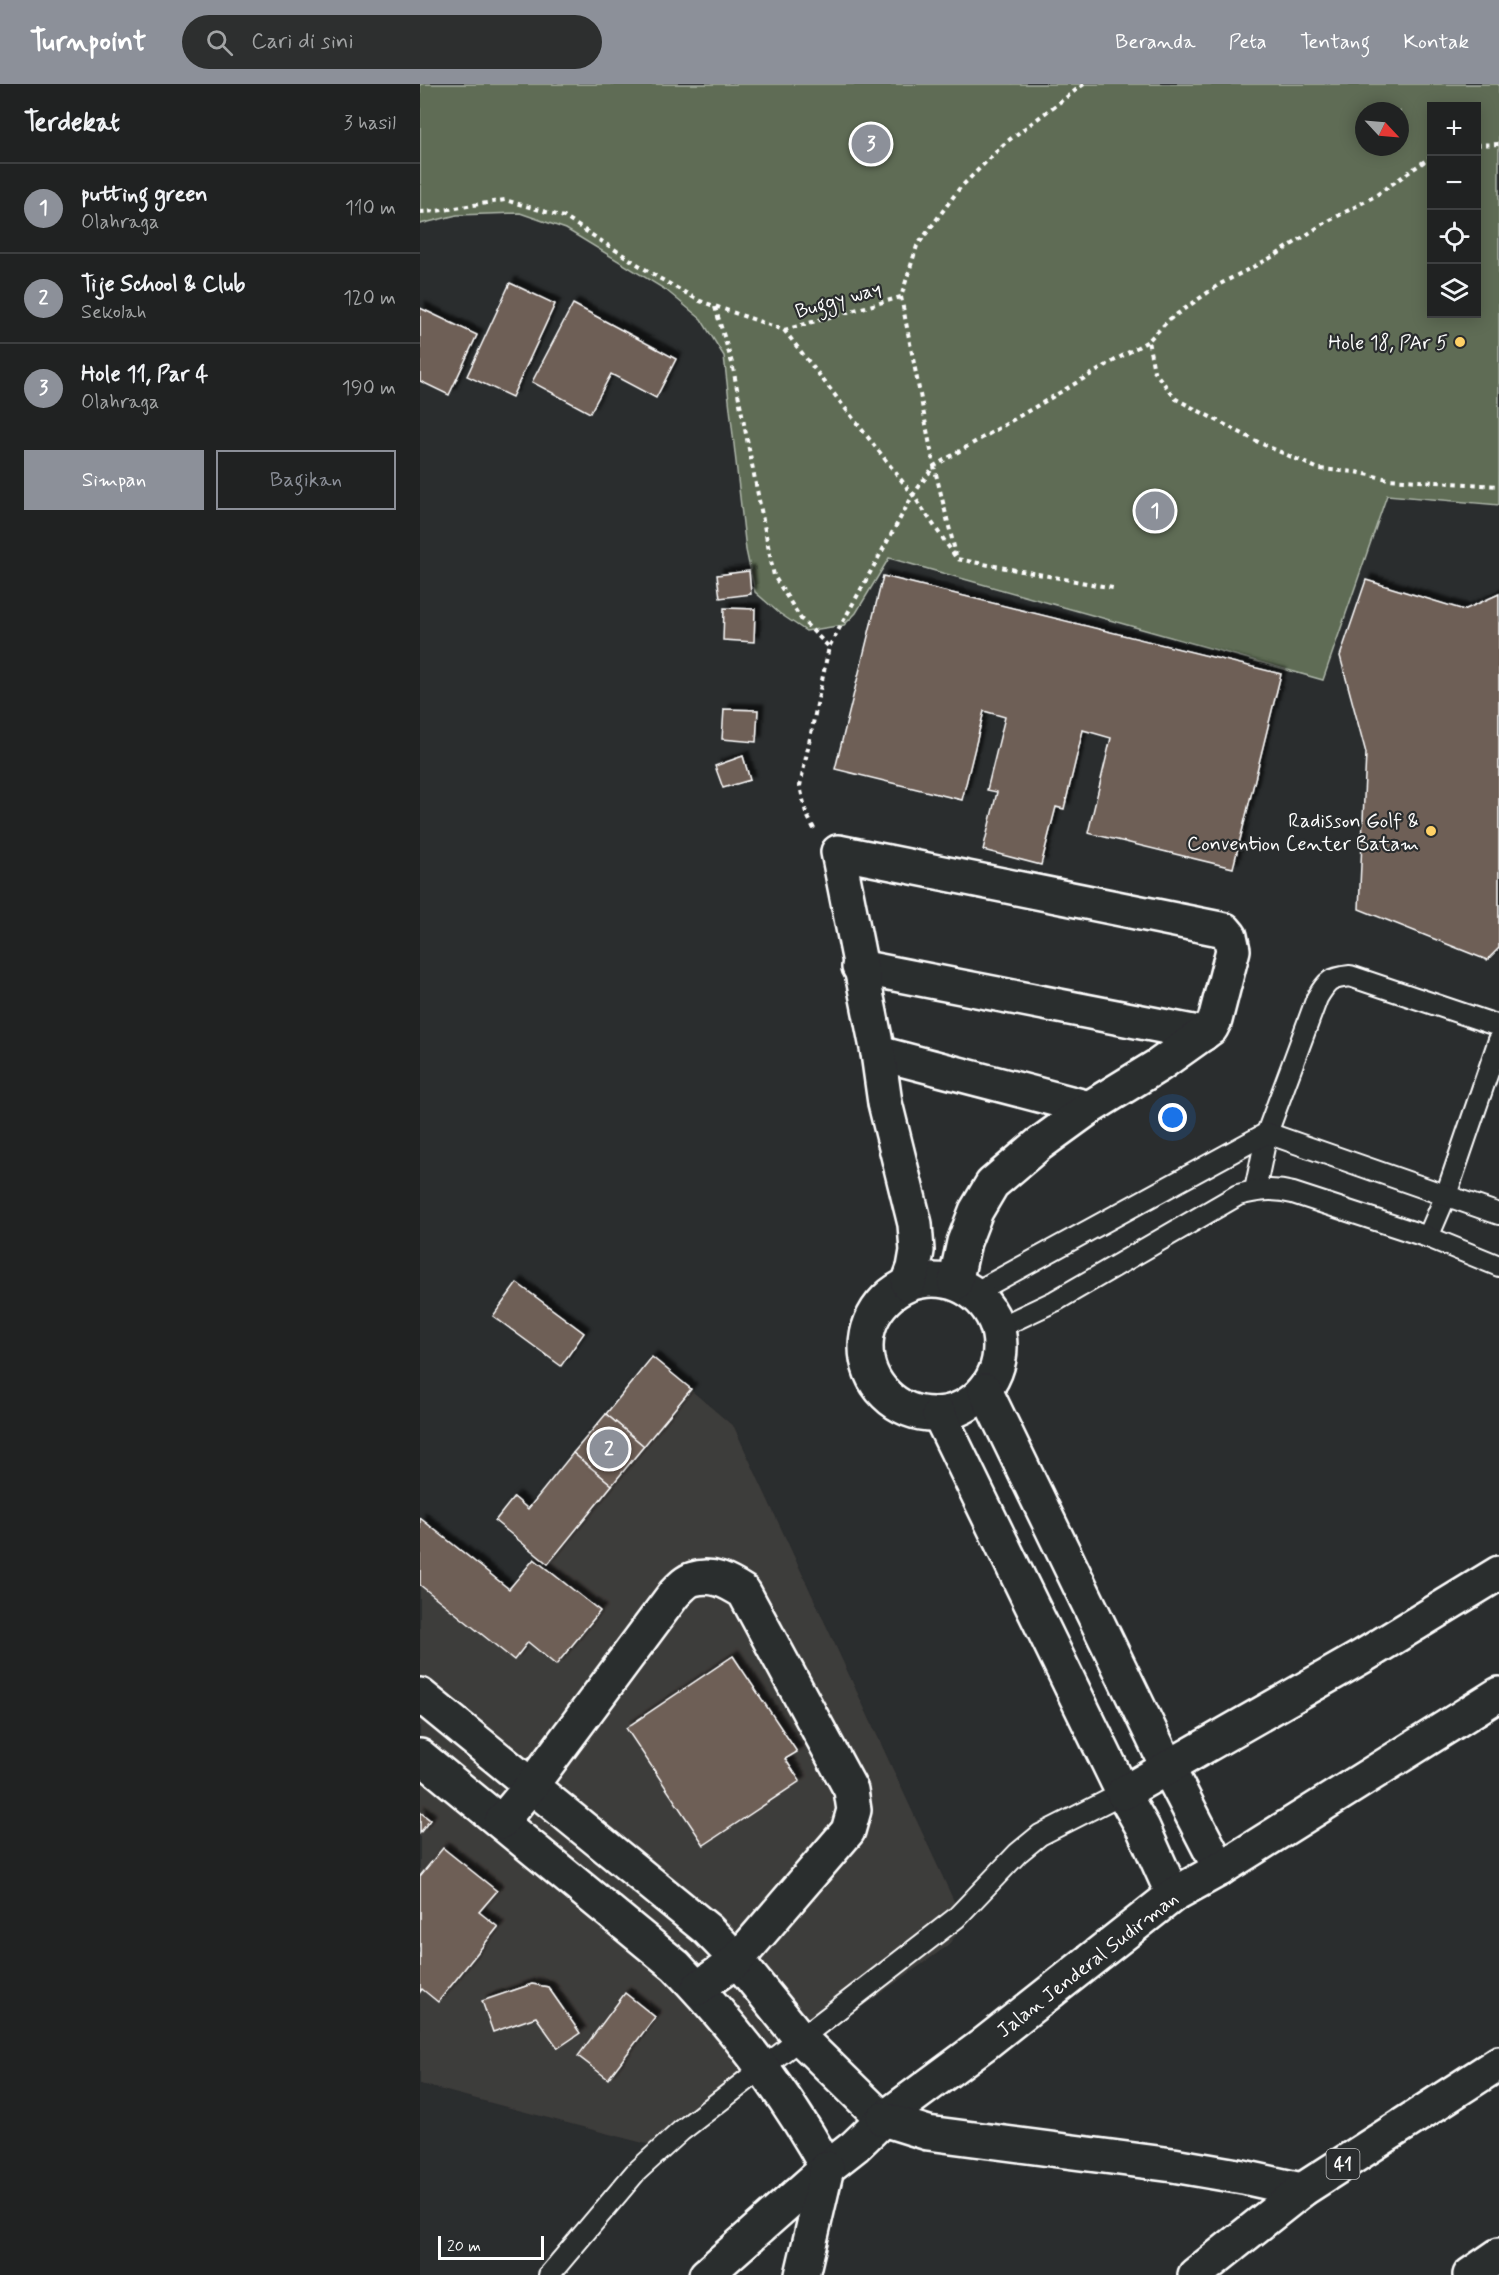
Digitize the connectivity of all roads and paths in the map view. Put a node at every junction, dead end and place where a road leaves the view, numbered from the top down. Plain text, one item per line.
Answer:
1 (1084, 84) edge
2 (1499, 144) edge
3 (1481, 145) edge
4 (1427, 159) edge
5 (420, 212) edge
6 (901, 297) junction
7 (715, 306) junction
8 (784, 330) junction
9 (1148, 341) junction
10 (934, 466) junction
11 (1499, 486) edge
12 (913, 495) junction
13 (957, 558) junction
14 (1113, 588) dead end
15 (829, 647) junction
16 (838, 852) junction
17 (859, 967) junction
18 (1499, 1026) edge
19 (1203, 1034) junction
20 (1499, 1040) edge
21 (878, 1053) junction
22 (1089, 1108) junction
23 (1268, 1133) junction
24 (1256, 1190) junction
25 (1446, 1196) junction
26 (1499, 1214) edge
27 (1428, 1237) junction
28 (1499, 1266) edge
29 (908, 1284) junction
30 (965, 1288) junction
31 (998, 1328) junction
32 (985, 1390) junction
33 (939, 1414) junction
34 (1499, 1573) edge
35 (1499, 1694) edge
36 (420, 1695) edge
37 (420, 1756) edge
38 (1168, 1768) junction
39 (531, 1786) junction
40 (1123, 1793) junction
41 (501, 1822) junction
42 (1220, 1869) junction
43 (1173, 1895) junction
44 (737, 1960) junction
45 (698, 1988) junction
46 (800, 2038) junction
47 (1499, 2063) edge
48 (763, 2069) junction
49 (883, 2119) junction
50 (827, 2168) junction
51 (1302, 2190) junction
52 (1499, 2255) edge
53 (549, 2275) edge
54 (706, 2275) edge
55 (802, 2275) edge
56 (1195, 2275) edge
57 (1470, 2275) edge

1 - 6 path, Buggy way
2 - 3 path
4 - 9 path
5 - 7 path, Buggy way
6 - 8 path, Buggy way
6 - 10 path
7 - 8 path, Buggy way
7 - 15 path
8 - 12 path
9 - 10 path
9 - 11 path
10 - 12 path
10 - 13 path
12 - 13 path
12 - 15 path
13 - 14 path
15 - 16 path
16 - 17 main road
16 - 19 main road
17 - 19 main road
17 - 21 main road
18 - 23 lane
19 - 22 main road
20 - 25 lane
21 - 22 main road
21 - 29 main road
22 - 30 main road
23 - 24 lane
23 - 25 lane
23 - 30 lane
24 - 27 lane
24 - 31 lane
25 - 26 lane
25 - 27 lane
27 - 28 lane
29 - 30 main road
29 - 33 main road
30 - 31 main road
31 - 32 main road
32 - 33 main road
32 - 38 main road
33 - 40 main road
34 - 38 main road
35 - 42 main road, Jalan Jenderal Sudirman
36 - 39 main road
37 - 41 main road
38 - 40 main road
38 - 42 main road
39 - 41 main road
39 - 44 main road
39 - 44 main road
40 - 43 main road
40 - 46 lane
41 - 45 main road
42 - 43 main road, Jalan Jenderal Sudirman
43 - 49 main road, Jalan Jenderal Sudirman
44 - 45 main road
44 - 46 main road
45 - 48 main road
46 - 48 lane
46 - 49 main road
47 - 51 main road, 41
48 - 50 main road
48 - 53 lane
49 - 50 main road, Jalan Jenderal Sudirman
49 - 51 main road
50 - 54 main road, Jalan Jenderal Sudirman
50 - 55 main road
51 - 56 main road, 41
52 - 57 main road

